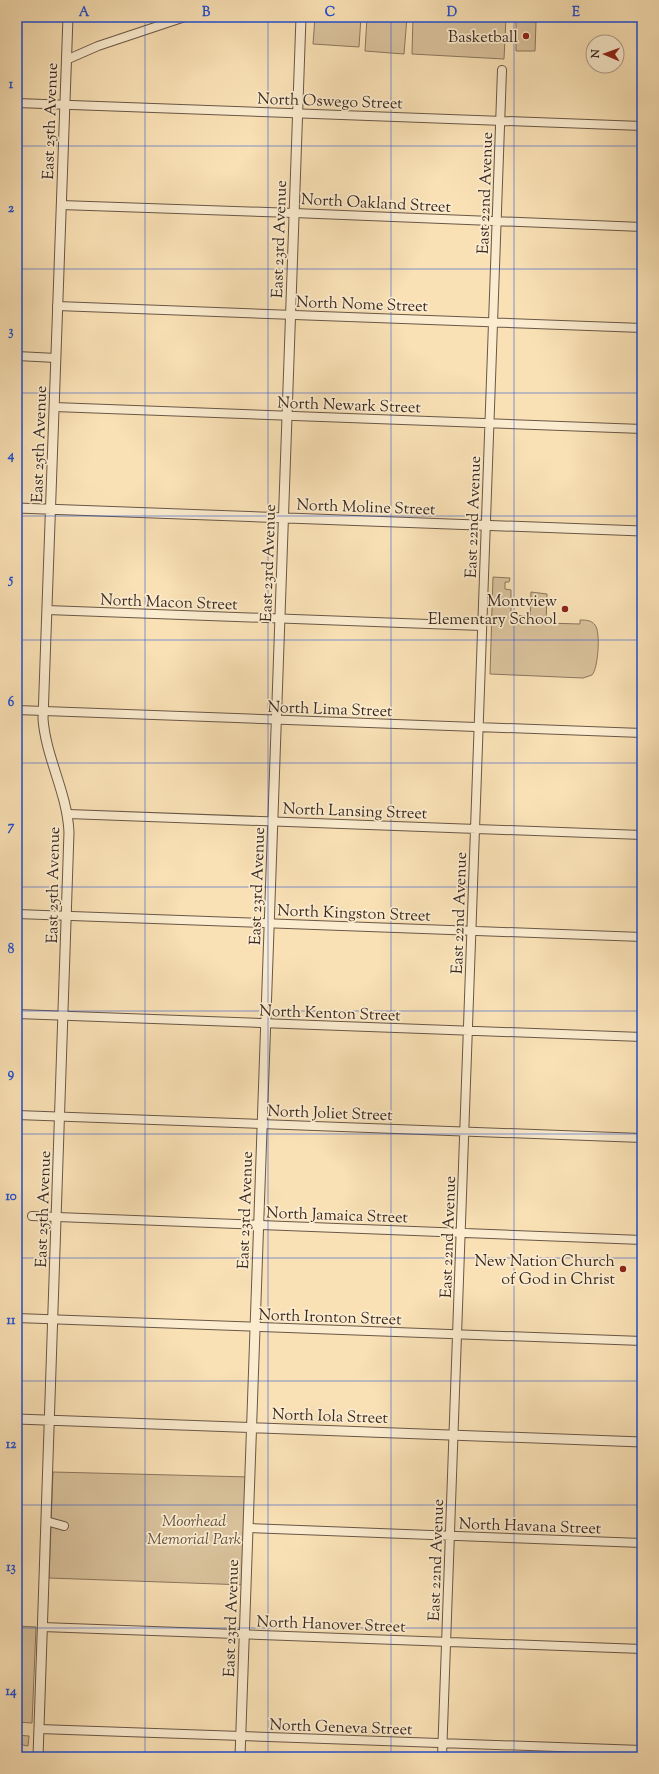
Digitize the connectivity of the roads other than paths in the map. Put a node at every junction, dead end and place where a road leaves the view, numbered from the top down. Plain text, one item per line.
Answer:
1 (68, 17) edge
2 (185, 17) edge
3 (301, 17) edge
4 (66, 60) junction
5 (502, 70) dead end
6 (17, 103) edge
7 (65, 105) junction
8 (298, 113) junction
9 (501, 120) junction
10 (642, 126) edge
11 (61, 205) junction
12 (294, 213) junction
13 (496, 222) junction
14 (642, 227) edge
15 (57, 306) junction
16 (290, 314) junction
17 (493, 323) junction
18 (642, 328) edge
19 (17, 356) edge
20 (56, 358) junction
21 (54, 407) junction
22 (287, 416) junction
23 (489, 424) junction
24 (642, 429) edge
25 (17, 508) edge
26 (50, 509) junction
27 (283, 518) junction
28 (486, 525) junction
29 (642, 531) edge
30 (47, 610) junction
31 (280, 619) junction
32 (482, 626) junction
33 (17, 710) edge
34 (44, 711) junction
35 (276, 721) junction
36 (479, 726) junction
37 (642, 733) edge
38 (68, 814) junction
39 (273, 821) junction
40 (475, 829) junction
41 (642, 835) edge
42 (17, 914) edge
43 (66, 916) junction
44 (269, 923) junction
45 (472, 931) junction
46 (642, 937) edge
47 (17, 1014) edge
48 (63, 1016) junction
49 (266, 1024) junction
50 (468, 1031) junction
51 (642, 1038) edge
52 (17, 1114) edge
53 (60, 1116) junction
54 (262, 1124) junction
55 (464, 1131) junction
56 (642, 1138) edge
57 (32, 1216) dead end
58 (56, 1217) junction
59 (259, 1225) junction
60 (461, 1233) junction
61 (642, 1240) edge
62 (17, 1318) edge
63 (53, 1319) junction
64 (255, 1327) junction
65 (457, 1335) junction
66 (642, 1341) edge
67 (17, 1419) edge
68 (49, 1420) junction
69 (252, 1428) junction
70 (454, 1435) junction
71 (642, 1442) edge
72 (46, 1521) junction
73 (64, 1526) dead end
74 (248, 1528) junction
75 (450, 1536) junction
76 (642, 1543) edge
77 (42, 1627) junction
78 (244, 1635) junction
79 (446, 1641) junction
80 (642, 1649) edge
81 (39, 1729) junction
82 (241, 1737) junction
83 (443, 1743) junction
84 (642, 1750) edge
85 (38, 1757) edge
86 (240, 1757) edge
87 (442, 1757) edge

1 - 4 street, East 25th Avenue
2 - 4 street
3 - 8 street, East 23rd Avenue
4 - 7 street, East 25th Avenue
5 - 9 street, East 22nd Avenue
6 - 7 street, North Oswego Street
7 - 8 street, North Oswego Street
7 - 11 street, East 25th Avenue
8 - 9 street, North Oswego Street
8 - 12 street, East 23rd Avenue
9 - 10 street, North Oswego Street
9 - 13 street, East 22nd Avenue
11 - 12 street, North Oakland Street
11 - 15 street, East 25th Avenue
12 - 13 street, North Oakland Street
12 - 16 street, East 23rd Avenue
13 - 14 street, North Oakland Street
13 - 17 street, East 22nd Avenue
15 - 16 street, North Nome Street
15 - 20 street, East 25th Avenue
16 - 17 street, North Nome Street
16 - 22 street, East 23rd Avenue
17 - 18 street, North Nome Street
17 - 23 street, East 22nd Avenue
19 - 20 street
20 - 21 street, East 25th Avenue
21 - 22 street, North Newark Street
21 - 26 street, East 25th Avenue
22 - 23 street, North Newark Street
22 - 27 street, East 23rd Avenue
23 - 24 street, North Newark Street
23 - 28 street, East 22nd Avenue
25 - 26 street, North Moline Street
26 - 27 street, North Moline Street
26 - 30 street, East 25th Avenue
27 - 28 street, North Moline Street
27 - 31 street, East 23rd Avenue
28 - 29 street, North Moline Street
28 - 32 street, East 22nd Avenue
30 - 31 street, North Macon Street
30 - 34 street, East 25th Avenue
31 - 32 street, North Macon Street
31 - 35 street, East 23rd Avenue
32 - 36 street, East 22nd Avenue
33 - 34 street, North Lima Street
34 - 35 street, North Lima Street
34 - 38 street, East 25th Avenue
35 - 36 street, North Lima Street
35 - 39 street, East 23rd Avenue
36 - 37 street, North Lima Street
36 - 40 street, East 22nd Avenue
38 - 39 street, North Lansing Street
38 - 43 street, East 25th Avenue
39 - 40 street, North Lansing Street
39 - 44 street, East 23rd Avenue
40 - 41 street, North Lansing Street
40 - 45 street, East 22nd Avenue
42 - 43 street, North Kingston Street
43 - 44 street, North Kingston Street
43 - 48 street, East 25th Avenue
44 - 45 street, North Kingston Street
44 - 49 street, East 23rd Avenue
45 - 46 street, North Kingston Street
45 - 50 street, East 22nd Avenue
47 - 48 street, North Kenton Street
48 - 49 street, North Kenton Street
48 - 53 street, East 25th Avenue
49 - 50 street, North Kenton Street
49 - 54 street, East 23rd Avenue
50 - 51 street, North Kenton Street
50 - 55 street, East 22nd Avenue
52 - 53 street, North Joliet Street
53 - 54 street, North Joliet Street
53 - 58 street, East 25th Avenue
54 - 55 street, North Joliet Street
54 - 59 street, East 23rd Avenue
55 - 56 street, North Joliet Street
55 - 60 street, East 22nd Avenue
57 - 58 street, North Jamaica Street
58 - 59 street, North Jamaica Street
58 - 63 street, East 25th Avenue
59 - 60 street, North Jamaica Street
59 - 64 street, East 23rd Avenue
60 - 61 street, North Jamaica Street
60 - 65 street, East 22nd Avenue
62 - 63 street, North Ironton Street
63 - 64 street, North Ironton Street
63 - 68 street, East 25th Avenue
64 - 65 street, North Ironton Street
64 - 69 street, East 23rd Avenue
65 - 66 street, North Ironton Street
65 - 70 street, East 22nd Avenue
67 - 68 street, North Iola Street
68 - 69 street, North Iola Street
68 - 72 street, East 25th Avenue
69 - 70 street, North Iola Street
69 - 74 street, East 23rd Avenue
70 - 71 street, North Iola Street
70 - 75 street, East 22nd Avenue
72 - 73 street
72 - 77 street, East 25th Avenue
74 - 75 street, North Havana Street
74 - 78 street, East 23rd Avenue
75 - 76 street, North Havana Street
75 - 79 street, East 22nd Avenue
77 - 78 street, North Hanover Street
77 - 81 street, East 25th Avenue
78 - 79 street, North Hanover Street
78 - 82 street, East 23rd Avenue
79 - 80 street, North Hanover Street
79 - 83 street, East 22nd Avenue
81 - 82 street, North Geneva Street
81 - 85 street, East 25th Avenue
82 - 83 street, North Geneva Street
82 - 86 street, East 23rd Avenue
83 - 84 street, North Geneva Street
83 - 87 street, East 22nd Avenue

